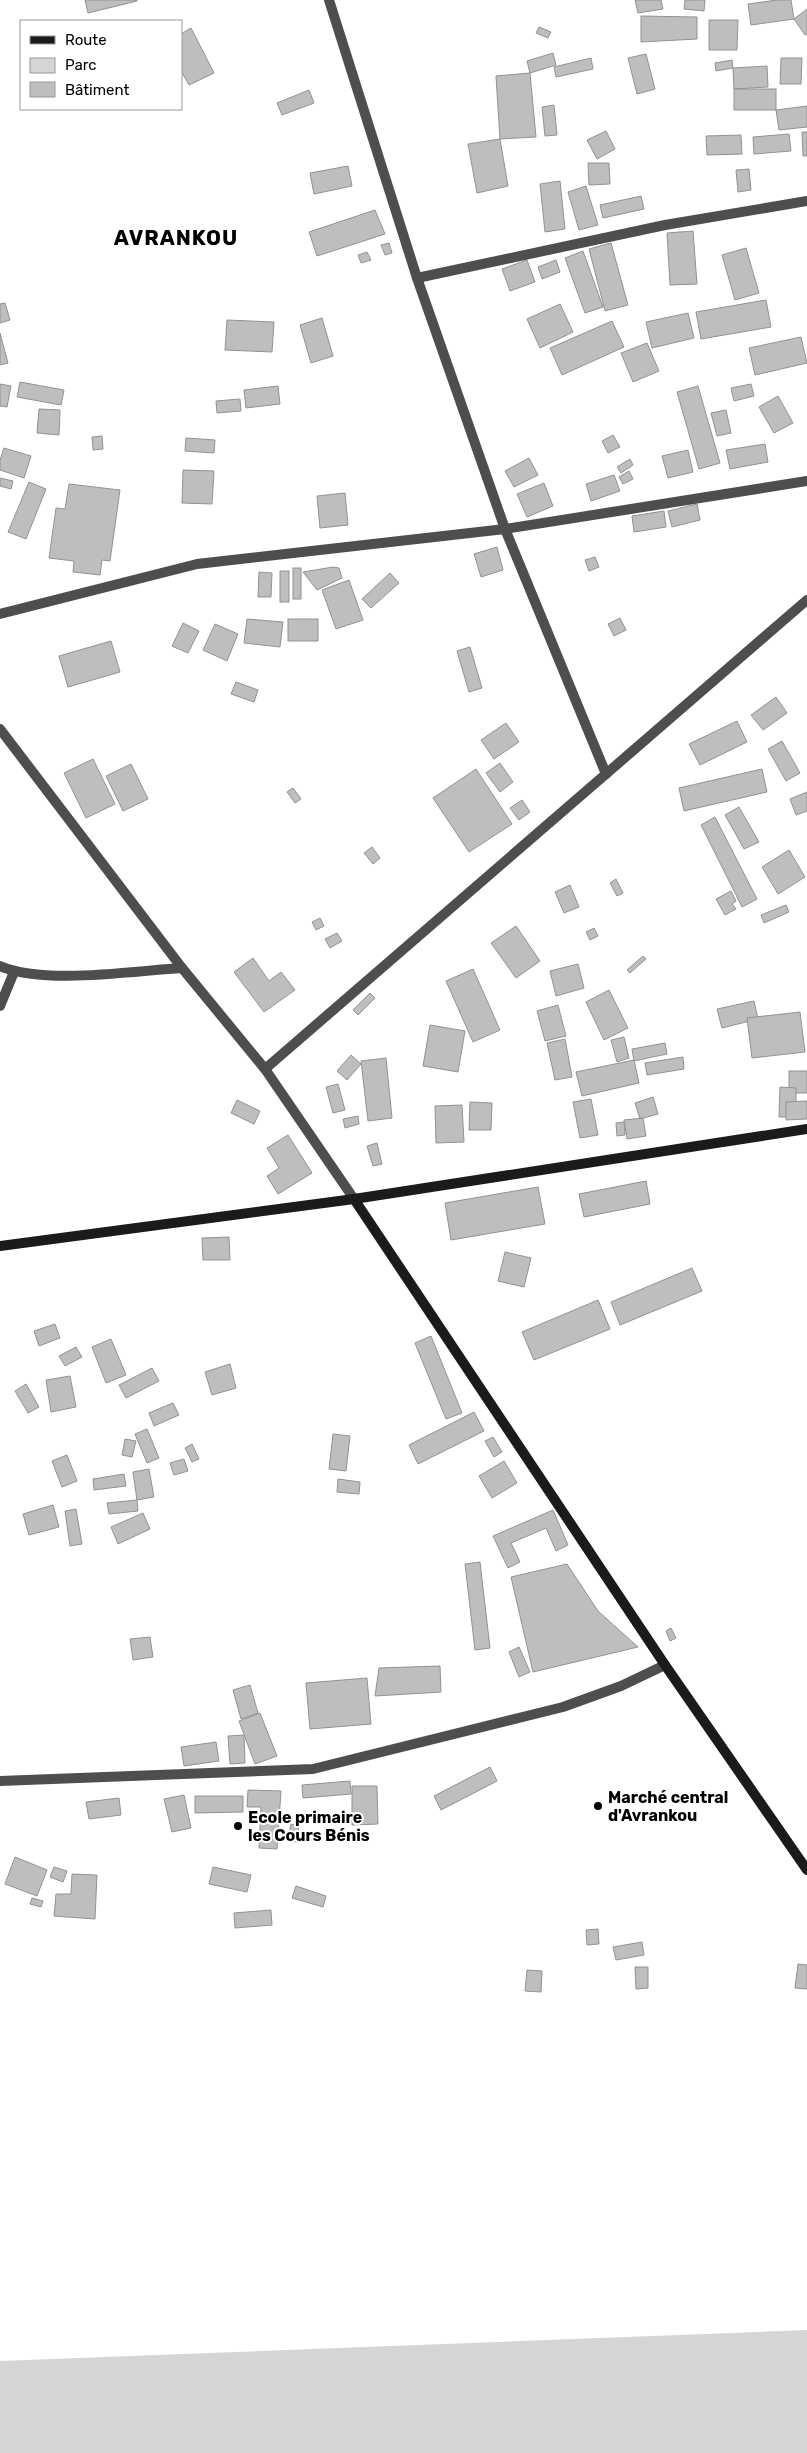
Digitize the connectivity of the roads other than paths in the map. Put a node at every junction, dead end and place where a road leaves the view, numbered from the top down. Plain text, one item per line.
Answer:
1 (329, 0) edge
2 (807, 201) edge
3 (417, 278) junction
4 (807, 481) edge
5 (505, 529) junction
6 (807, 600) edge
7 (0, 614) edge
8 (0, 729) edge
9 (606, 774) junction
10 (0, 966) edge
11 (182, 968) junction
12 (14, 972) junction
13 (0, 1006) edge
14 (265, 1069) junction
15 (807, 1129) edge
16 (354, 1199) junction
17 (0, 1246) edge
18 (665, 1665) junction
19 (0, 1781) edge
20 (807, 1870) edge

1 - 3 street
2 - 3 street
3 - 5 street
4 - 5 street
5 - 7 street
5 - 9 street
6 - 9 street
8 - 11 street
9 - 14 street
10 - 12 street
11 - 12 street
11 - 14 street
12 - 13 street
14 - 16 street
15 - 16 main road
16 - 17 main road
16 - 18 main road
18 - 19 street
18 - 20 main road

